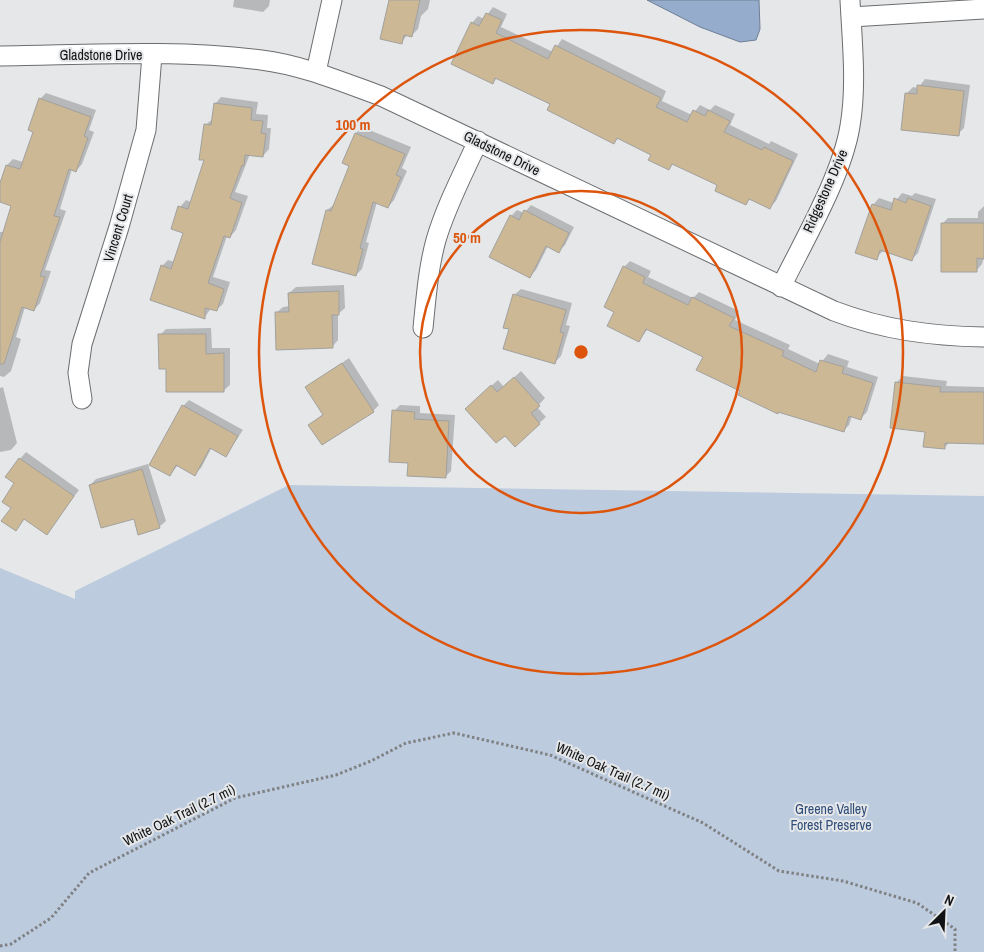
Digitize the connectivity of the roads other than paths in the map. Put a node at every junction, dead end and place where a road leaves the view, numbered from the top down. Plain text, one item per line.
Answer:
1 (332, 0) edge
2 (850, 8) edge
3 (984, 10) edge
4 (152, 55) junction
5 (0, 56) edge
6 (316, 72) junction
7 (478, 141) junction
8 (781, 287) junction
9 (423, 328) dead end
10 (984, 337) edge
11 (82, 399) dead end

1 - 6 street
2 - 3 street
2 - 8 street, Ridgestone Drive
4 - 5 street, Gladstone Drive
4 - 6 street, Gladstone Drive
4 - 11 street, Vincent Court
6 - 7 street, Gladstone Drive
7 - 8 street, Gladstone Drive
7 - 9 street
8 - 10 street, Gladstone Drive

